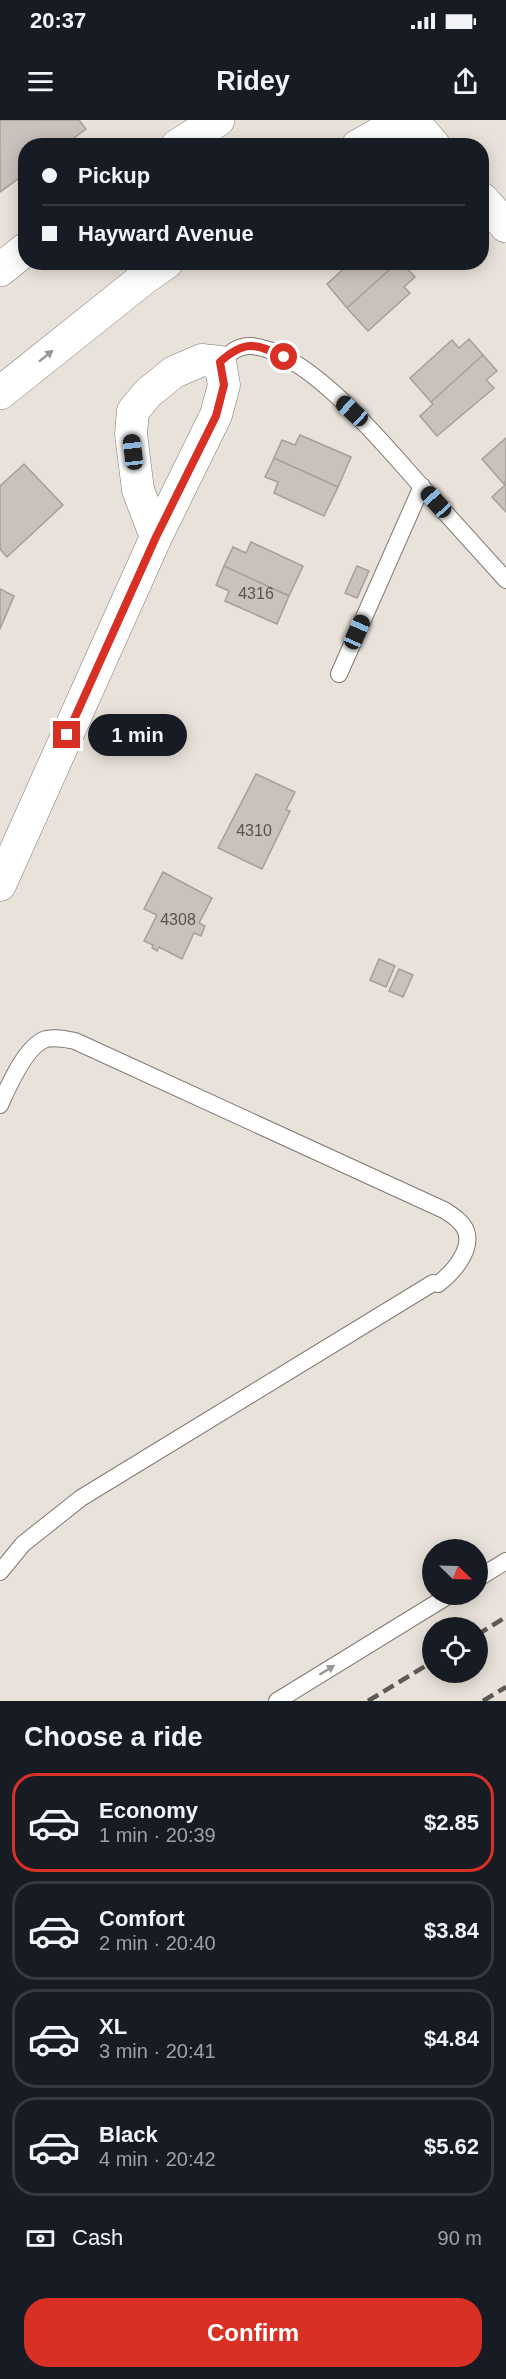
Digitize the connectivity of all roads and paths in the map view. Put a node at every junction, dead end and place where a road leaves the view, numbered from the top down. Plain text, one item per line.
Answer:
1 (218, 120) edge
2 (404, 120) edge
3 (412, 120) edge
4 (190, 138) edge
5 (372, 138) edge
6 (427, 138) edge
7 (489, 206) edge
8 (506, 226) edge
9 (18, 255) edge
10 (0, 270) edge
11 (156, 270) edge
12 (220, 362) junction
13 (0, 393) edge
14 (422, 486) junction
15 (156, 537) junction
16 (506, 580) edge
17 (339, 674) dead end
18 (0, 885) edge
19 (0, 1105) edge
20 (506, 1561) edge
21 (0, 1572) edge
22 (488, 1572) edge
23 (433, 1605) edge
24 (277, 1701) edge

1 - 4 main road
2 - 5 main road
3 - 6 main road
7 - 8 main road
9 - 10 main road
13 -> 11 main road
12 - 14 lane
12 - 15 street
12 - 15 street
14 - 16 lane
14 - 17 lane
15 - 18 street
19 - 21 lane
20 - 22 lane
24 -> 23 lane

